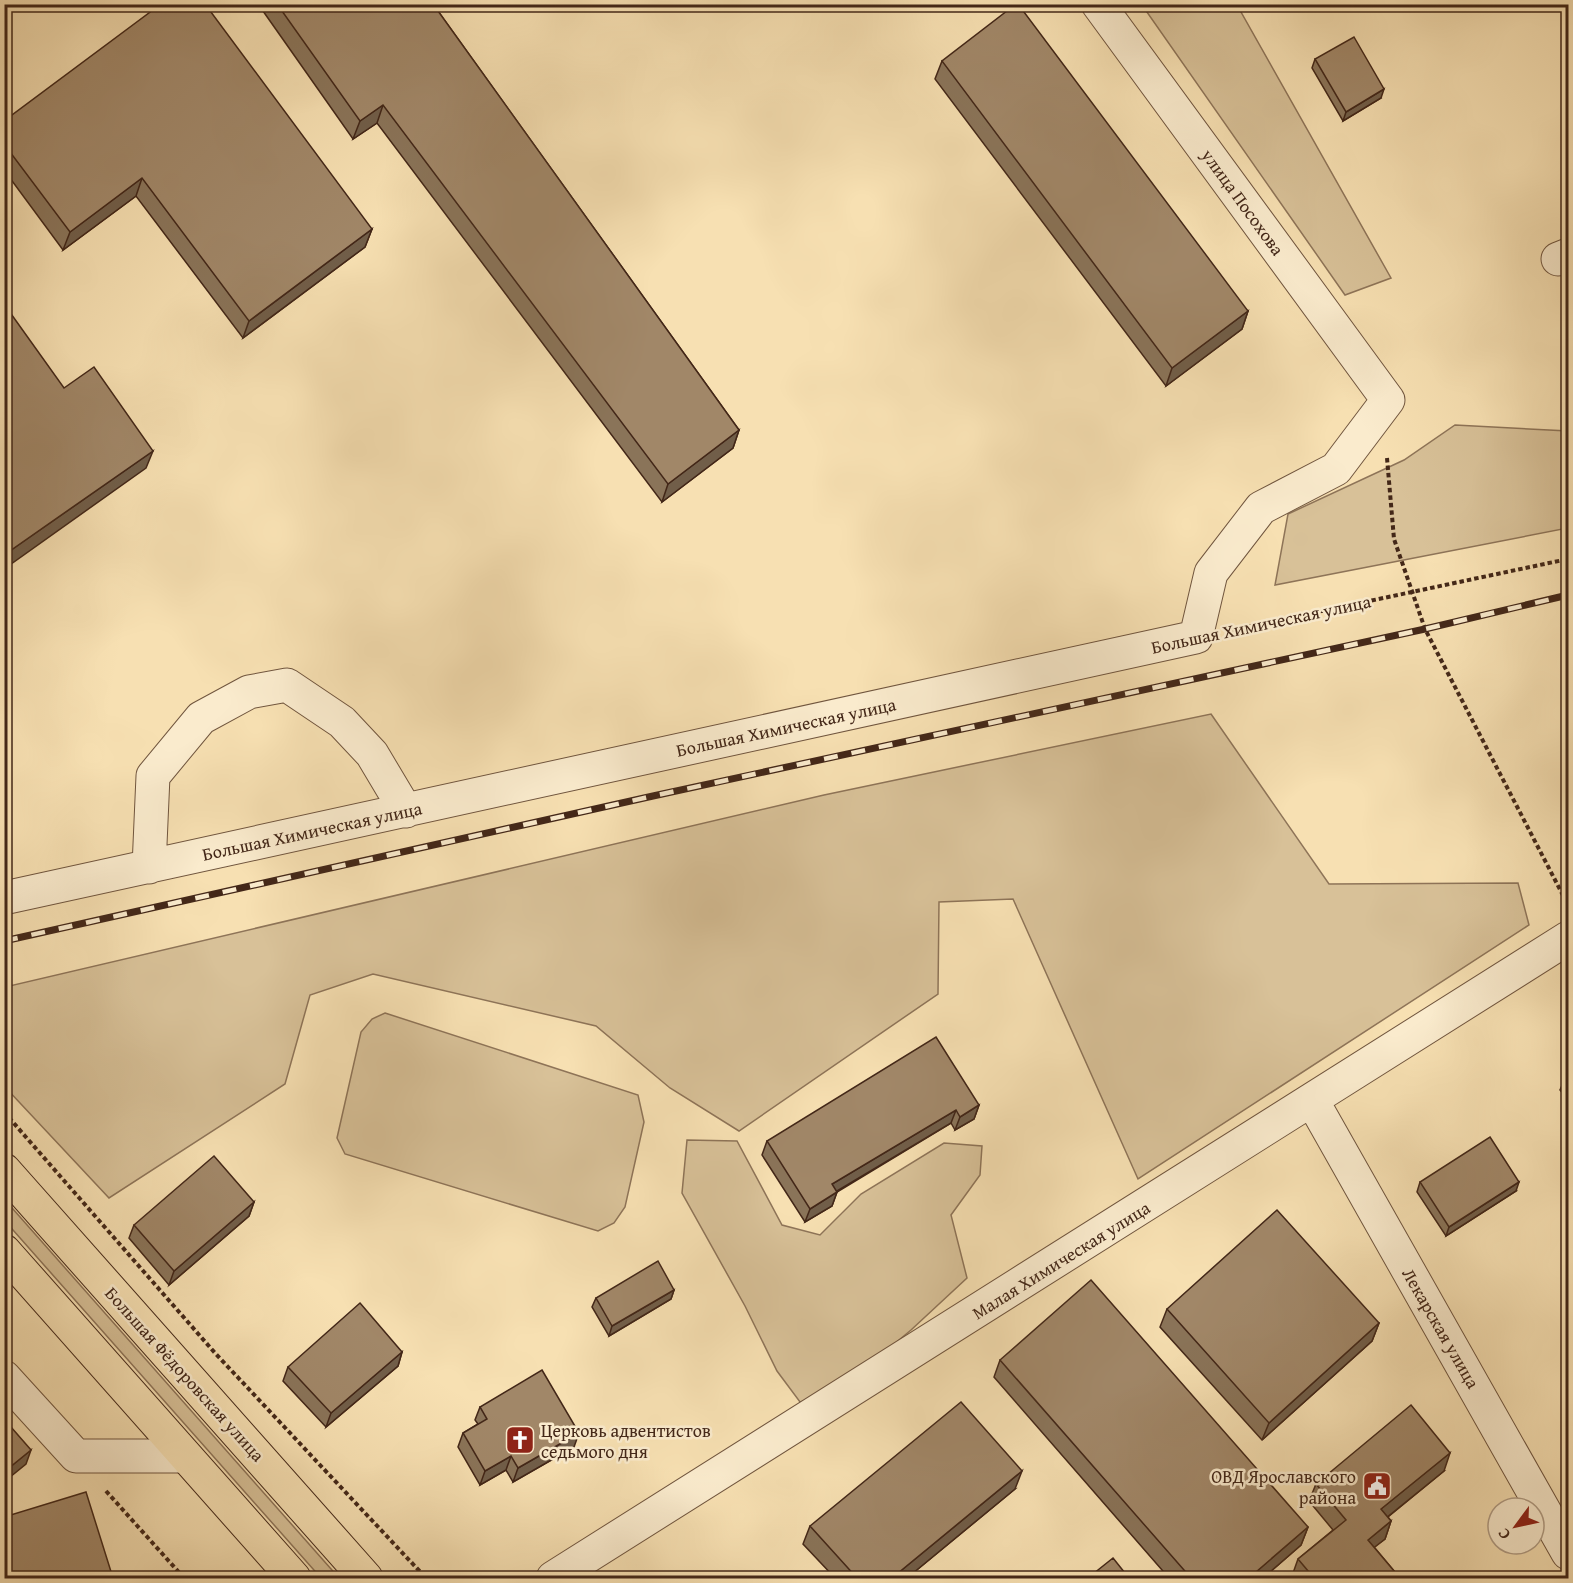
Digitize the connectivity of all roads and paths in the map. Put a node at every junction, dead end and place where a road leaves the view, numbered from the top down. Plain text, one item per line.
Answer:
1 (1098, 4) edge
2 (1386, 450) dead end
3 (1569, 559) edge
4 (1412, 592) junction
5 (1197, 637) junction
6 (406, 811) junction
7 (149, 867) junction
8 (4, 898) edge
9 (1569, 906) edge
10 (1569, 939) edge
11 (1312, 1102) junction
12 (4, 1112) edge
13 (4, 1170) edge
14 (4, 1251) edge
15 (4, 1377) edge
16 (76, 1456) junction
17 (186, 1456) junction
18 (1569, 1553) edge
19 (184, 1578) edge
20 (294, 1578) edge
21 (366, 1578) edge
22 (426, 1578) edge
23 (553, 1578) edge

1 - 5 street, улица Посохова
2 - 4 path
3 - 4 path, Большая Химическая улица
4 - 5 path, Большая Химическая улица
4 - 9 path
5 - 6 street, Большая Химическая улица
6 - 7 street, Большая Химическая улица
6 - 7 street
7 - 8 street, Большая Химическая улица
10 - 11 street, Малая Химическая улица
11 - 18 street, Лекарская улица
11 - 23 street, Малая Химическая улица
12 - 22 path
13 - 21 main road, Большая Фёдоровская улица
14 - 17 main road
15 - 16 street
16 - 17 street
16 - 19 path
17 - 20 main road

